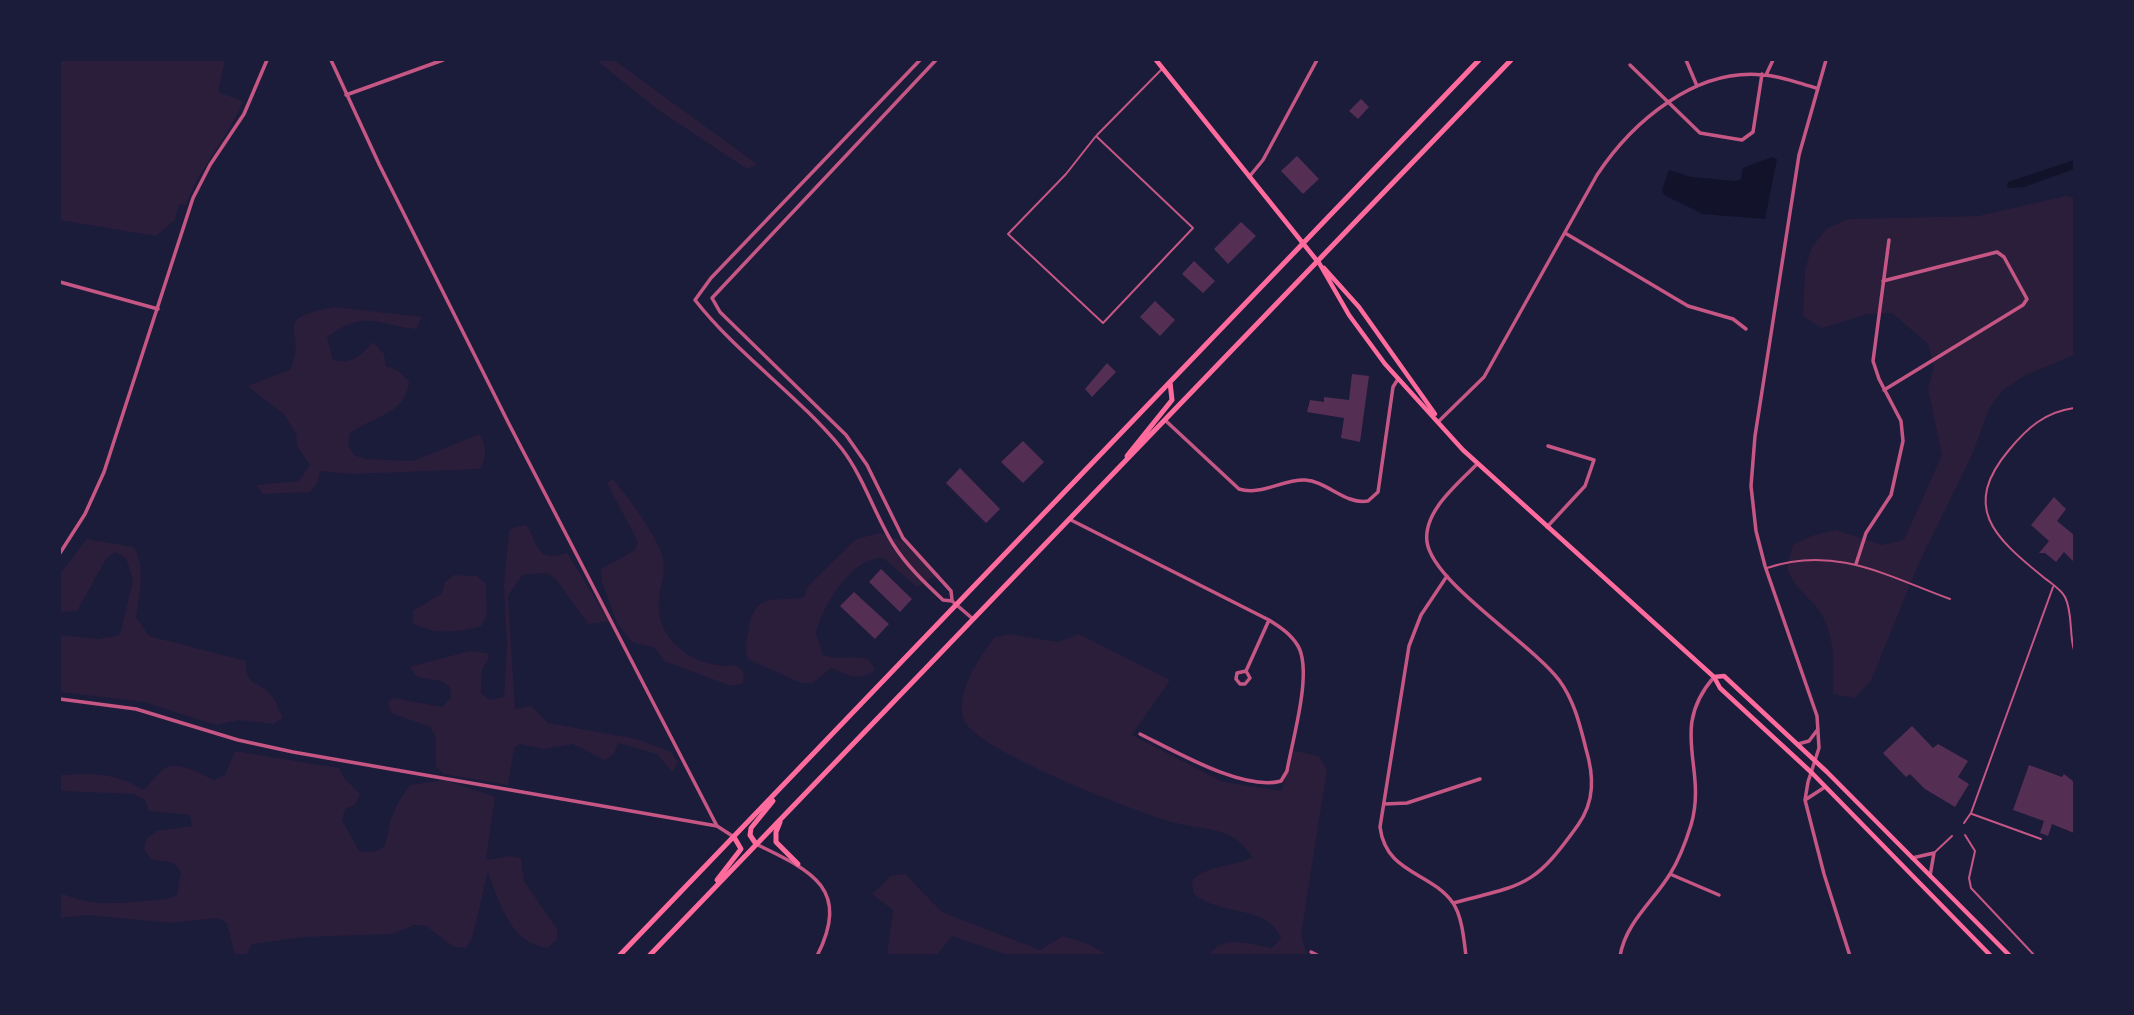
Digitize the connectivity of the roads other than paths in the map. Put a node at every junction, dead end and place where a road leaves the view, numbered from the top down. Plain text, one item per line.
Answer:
1 (267, 60) edge
2 (331, 60) edge
3 (443, 60) edge
4 (920, 60) edge
5 (936, 60) edge
6 (1156, 60) edge
7 (1317, 60) edge
8 (1479, 60) edge
9 (1511, 60) edge
10 (1686, 60) edge
11 (1773, 60) edge
12 (1826, 60) edge
13 (1630, 65) dead end
14 (1162, 68) junction
15 (1764, 75) junction
16 (1697, 86) junction
17 (1816, 88) junction
18 (346, 95) junction
19 (1668, 102) junction
20 (858, 125) junction
21 (866, 133) junction
22 (1096, 136) junction
23 (1249, 177) junction
24 (1564, 233) junction
25 (1889, 240) dead end
26 (1303, 242) junction
27 (1318, 261) junction
28 (1883, 281) junction
29 (60, 282) edge
30 (158, 309) junction
31 (1746, 329) dead end
32 (1398, 379) junction
33 (1170, 382) junction
34 (1884, 390) junction
35 (2074, 408) edge
36 (1166, 421) junction
37 (1439, 421) junction
38 (1548, 446) dead end
39 (1477, 464) junction
40 (1110, 478) junction
41 (1069, 519) junction
42 (1547, 527) junction
43 (60, 553) edge
44 (1856, 564) junction
45 (1765, 569) junction
46 (1447, 576) junction
47 (2053, 586) junction
48 (1950, 599) dead end
49 (954, 603) junction
50 (973, 619) junction
51 (1269, 620) junction
52 (2074, 650) edge
53 (1246, 671) junction
54 (1714, 677) junction
55 (60, 699) edge
56 (1819, 727) junction
57 (1140, 734) dead end
58 (1796, 744) junction
59 (1816, 761) junction
60 (800, 768) junction
61 (1812, 773) junction
62 (1480, 779) dead end
63 (1825, 787) junction
64 (1805, 800) junction
65 (1384, 804) junction
66 (1971, 813) junction
67 (783, 816) junction
68 (1964, 823) dead end
69 (717, 826) junction
70 (1965, 835) dead end
71 (1952, 836) dead end
72 (734, 837) junction
73 (2041, 839) dead end
74 (757, 844) junction
75 (1934, 853) junction
76 (1912, 858) junction
77 (798, 864) junction
78 (1670, 874) junction
79 (1930, 876) junction
80 (1719, 895) dead end
81 (1453, 903) junction
82 (686, 917) junction
83 (1311, 953) dead end
84 (619, 956) edge
85 (649, 956) edge
86 (817, 956) edge
87 (1319, 956) edge
88 (1466, 956) edge
89 (1620, 956) edge
90 (1850, 956) edge
91 (1991, 956) edge
92 (2010, 956) edge
93 (2035, 956) edge

1 - 30 street
2 - 18 street
3 - 18 street
4 - 20 street
5 - 21 street
6 - 14 main road
7 - 23 street
8 - 26 main road
9 - 27 main road
10 - 16 street
11 - 15 street
12 - 17 street
13 - 19 street
14 - 22 lane
14 - 23 main road
15 - 16 street
15 - 17 street
15 - 19 street
16 - 19 street
17 - 45 street
18 - 69 street
19 - 24 street
20 - 21 street
20 - 49 street
21 - 49 street
22 - 22 lane
23 - 26 main road
24 - 31 street
24 - 37 street
25 - 28 street
26 - 27 main road
26 - 33 main road
27 - 32 main road
27 - 36 main road
27 - 37 main road
28 - 34 street
28 - 34 street
29 - 30 street
30 - 43 street
32 - 36 street
32 - 37 main road
33 - 40 main road
33 - 49 main road
34 - 44 street
35 - 47 lane
36 - 40 main road
37 - 39 main road
38 - 42 street
39 - 42 main road
39 - 46 street
40 - 41 main road
41 - 50 main road
41 - 51 street
42 - 54 main road
44 - 45 lane
44 - 48 lane
45 - 56 street
46 - 65 street
46 - 81 street
47 - 52 lane
47 - 66 lane
49 - 50 street
49 - 60 main road
50 - 67 main road
51 - 53 street
51 - 57 street
53 - 53 street
54 - 58 main road
54 - 61 main road
54 - 78 street
55 - 69 street
56 - 58 street
56 - 59 street
58 - 59 main road
59 - 61 street
59 - 76 main road
60 - 72 main road
60 - 74 main road
61 - 63 main road
61 - 64 street
62 - 65 street
63 - 64 street
63 - 91 main road
64 - 90 street
65 - 81 street
66 - 68 lane
66 - 73 lane
67 - 74 main road
67 - 77 main road
69 - 72 street
70 - 93 lane
71 - 75 lane
72 - 82 main road
72 - 84 main road
74 - 77 street
74 - 82 main road
75 - 76 street
75 - 79 street
76 - 79 main road
77 - 86 street
78 - 80 street
78 - 89 street
79 - 92 main road
81 - 88 street
82 - 85 main road
83 - 87 street

